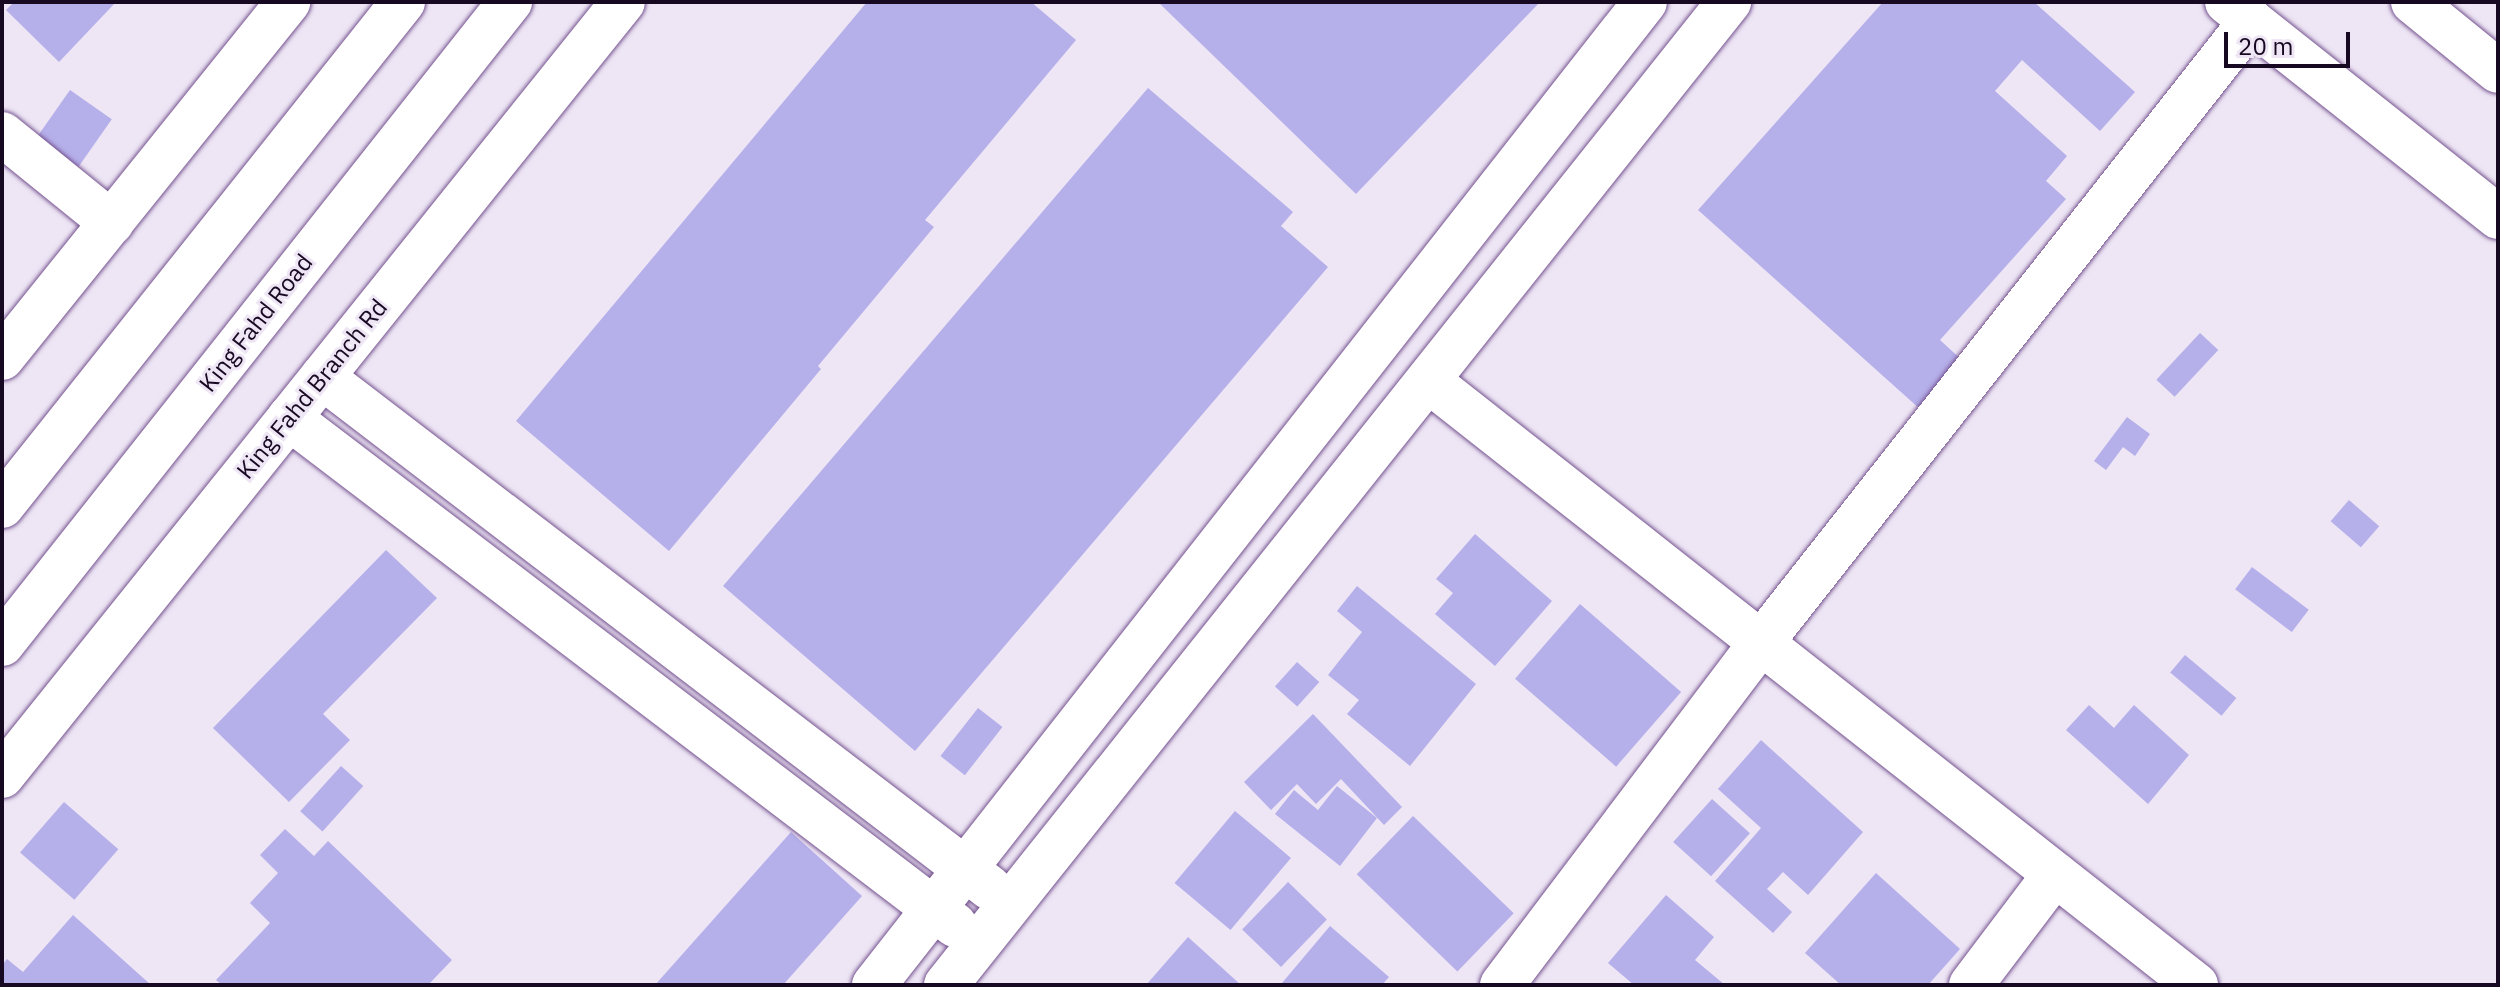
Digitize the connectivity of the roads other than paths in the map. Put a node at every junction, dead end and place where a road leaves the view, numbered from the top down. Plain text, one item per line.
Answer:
1 (288, 2) edge
2 (403, 2) edge
3 (510, 2) edge
4 (623, 2) edge
5 (1645, 2) edge
6 (1729, 2) edge
7 (2413, 2) edge
8 (2239, 12) edge
9 (2498, 71) edge
10 (2, 134) edge
11 (2498, 217) edge
12 (112, 223) junction
13 (2, 358) edge
14 (322, 377) junction
15 (1430, 382) junction
16 (289, 418) junction
17 (2, 506) edge
18 (1761, 643) junction
19 (2, 644) edge
20 (2, 776) edge
21 (965, 870) junction
22 (2055, 874) junction
23 (1011, 904) junction
24 (934, 909) junction
25 (979, 943) junction
26 (874, 985) edge
27 (946, 985) edge
28 (1502, 985) edge
29 (1971, 985) edge
30 (2196, 985) edge

1 - 12 main road
2 - 17 main road
3 - 19 main road, King Fahd Road
4 - 14 main road, King Fahd Branch Rd
5 - 21 main road
6 - 15 main road
7 - 9 main road
8 - 11 main road
8 - 18 main road
10 - 12 main road
12 - 13 main road
14 - 16 main road, King Fahd Branch Rd
14 - 21 main road
15 - 18 main road
15 - 23 main road
16 - 20 main road, King Fahd Branch Rd
16 - 24 main road
18 - 22 main road
18 - 28 main road
21 - 23 main road
21 - 24 main road
22 - 29 main road
22 - 30 main road
23 - 25 main road
24 - 25 main road
24 - 26 main road
25 - 27 main road

